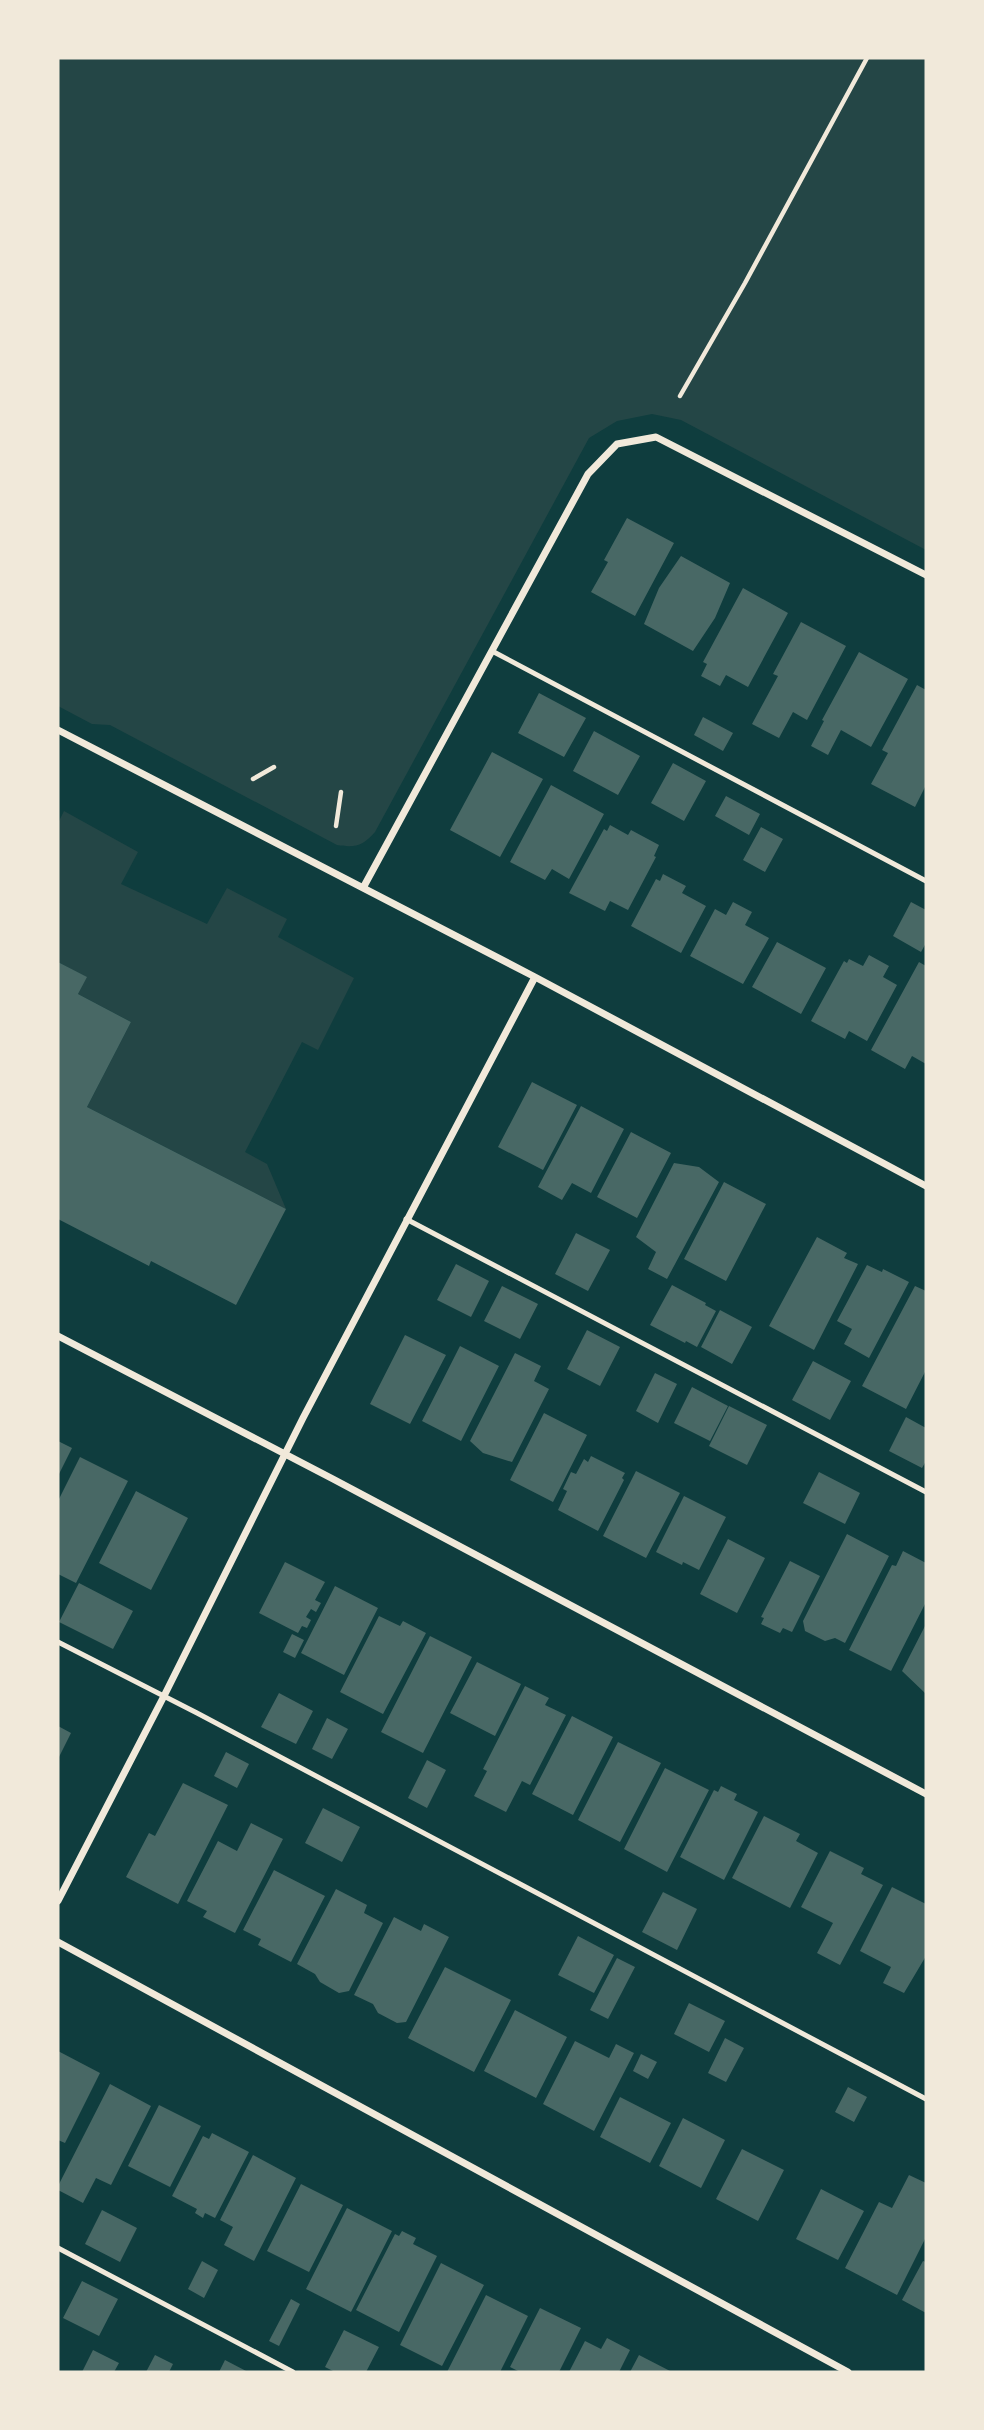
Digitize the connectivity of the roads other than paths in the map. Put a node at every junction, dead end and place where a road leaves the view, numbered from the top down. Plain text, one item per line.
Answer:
1 (926, 575) edge
2 (492, 651) junction
3 (58, 730) edge
4 (926, 881) edge
5 (363, 888) junction
6 (535, 977) junction
7 (926, 1186) edge
8 (406, 1219) junction
9 (58, 1336) edge
10 (285, 1454) junction
11 (926, 1492) edge
12 (58, 1642) edge
13 (164, 1696) junction
14 (926, 1794) edge
15 (58, 1901) edge
16 (58, 1942) edge
17 (926, 2099) edge
18 (58, 2248) edge
19 (293, 2372) edge
20 (848, 2372) edge

1 - 2 street
2 - 4 lane
2 - 5 street
3 - 5 street
5 - 6 street
6 - 7 street
6 - 8 street
8 - 10 street
8 - 11 lane
9 - 10 street
10 - 13 street
10 - 14 street
12 - 13 lane
13 - 15 street
13 - 17 lane
16 - 20 street
18 - 19 lane

